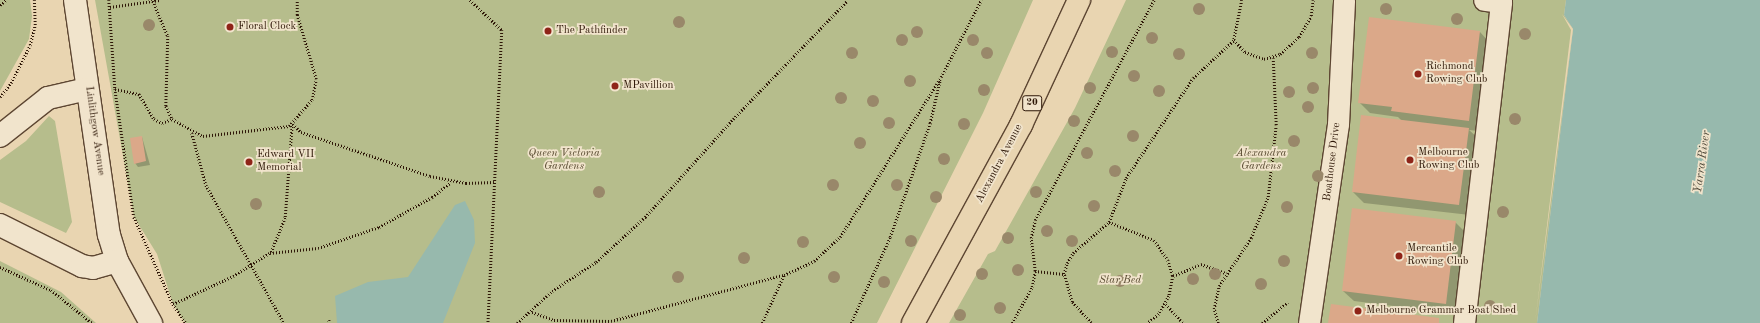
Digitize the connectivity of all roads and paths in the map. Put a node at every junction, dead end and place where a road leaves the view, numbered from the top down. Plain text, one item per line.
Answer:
1 (6, 0) edge
2 (34, 0) edge
3 (74, 0) edge
4 (109, 0) edge
5 (160, 0) edge
6 (297, 0) edge
7 (470, 0) edge
8 (848, 0) edge
9 (981, 0) edge
10 (1078, 0) edge
11 (1154, 0) edge
12 (1242, 0) edge
13 (1313, 0) edge
14 (1344, 0) edge
15 (153, 1) edge
16 (1492, 1) edge
17 (0, 5) edge
18 (110, 7) junction
19 (1234, 40) junction
20 (1273, 58) junction
21 (941, 77) junction
22 (88, 89) junction
23 (115, 89) junction
24 (0, 97) edge
25 (172, 120) junction
26 (292, 124) junction
27 (192, 133) junction
28 (0, 136) edge
29 (451, 181) junction
30 (494, 182) junction
31 (1109, 222) junction
32 (0, 225) edge
33 (270, 253) junction
34 (117, 261) junction
35 (251, 265) junction
36 (0, 267) edge
37 (1036, 271) junction
38 (1064, 274) junction
39 (1226, 274) junction
40 (784, 275) junction
41 (1173, 276) junction
42 (173, 304) junction
43 (1166, 304) junction
44 (532, 312) junction
45 (611, 321) junction
46 (92, 323) edge
47 (151, 323) edge
48 (186, 323) edge
49 (284, 323) edge
50 (488, 323) edge
51 (517, 323) edge
52 (616, 323) edge
53 (762, 323) edge
54 (851, 323) edge
55 (913, 323) edge
56 (1012, 323) edge
57 (1091, 323) edge
58 (1148, 323) edge
59 (1183, 323) edge
60 (1218, 323) edge
61 (1309, 323) edge
62 (1464, 323) edge

1 - 17 path
2 - 24 path
3 - 22 street, Linlithgow Avenue
4 - 18 path
5 - 15 path
6 - 26 path
7 - 30 path
8 - 44 path
9 - 21 path
10 - 55 highway, Alexandra Avenue / 20
11 - 37 path
12 - 19 path
13 - 20 path
14 - 61 street, Boathouse Drive
15 - 18 path
15 - 25 path
16 - 62 street
18 - 23 path
19 - 20 path
19 - 31 path
20 - 39 path
21 - 40 path
21 - 54 path
22 - 28 street
22 - 34 street, Linlithgow Avenue
23 - 25 path
23 - 42 path
25 - 27 path
26 - 27 path
26 - 29 path
26 - 33 path
27 - 35 path
29 - 30 path
29 - 33 path
30 - 50 path
31 - 38 path
31 - 41 path
32 - 34 street
33 - 35 path
34 - 47 street, Linlithgow Avenue
35 - 42 path
35 - 49 path
36 - 46 path
37 - 38 path
37 - 56 path
38 - 57 path
39 - 41 path
39 - 60 path
40 - 45 path
40 - 53 path
41 - 43 path
42 - 48 path
43 - 58 path
43 - 59 path
44 - 45 path
44 - 51 path
45 - 52 path

